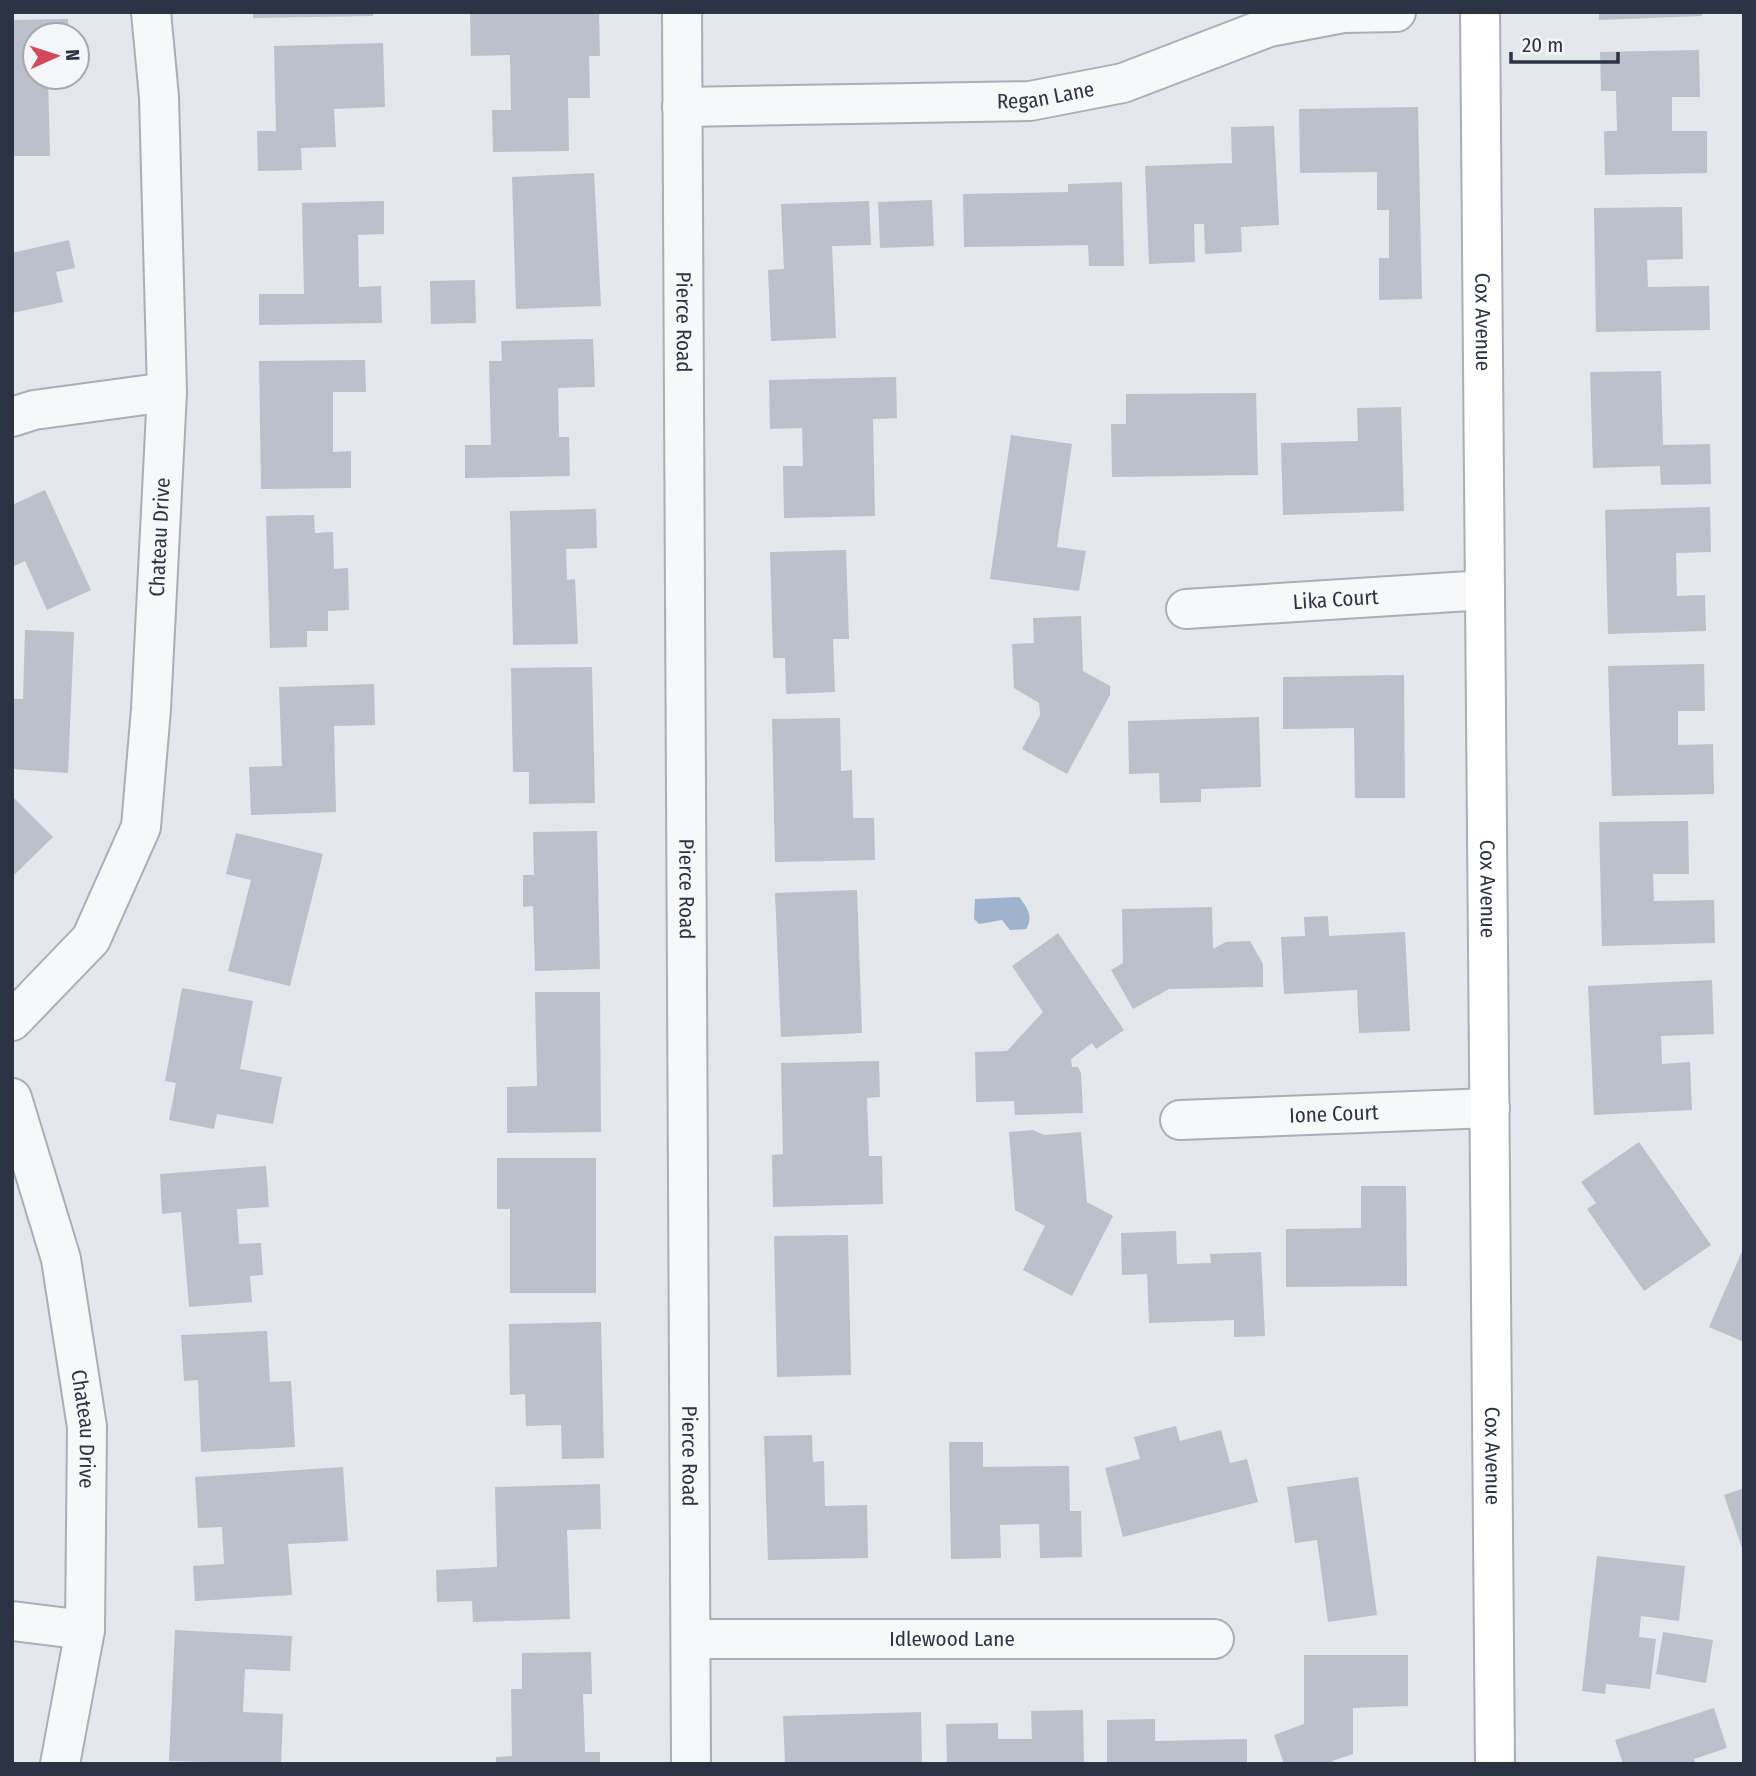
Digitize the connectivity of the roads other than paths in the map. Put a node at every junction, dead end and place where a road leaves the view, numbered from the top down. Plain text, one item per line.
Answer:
1 (150, 12) edge
2 (682, 12) edge
3 (1396, 12) edge
4 (1480, 12) edge
5 (682, 107) junction
6 (167, 392) junction
7 (12, 417) edge
8 (1485, 590) junction
9 (1186, 609) dead end
10 (12, 1021) edge
11 (12, 1098) edge
12 (1489, 1108) junction
13 (1180, 1120) dead end
14 (12, 1621) edge
15 (85, 1630) junction
16 (691, 1639) junction
17 (1214, 1639) dead end
18 (60, 1764) edge
19 (691, 1764) edge
20 (1496, 1764) edge

1 - 6 street, Chateau Drive
2 - 5 street, Pierce Road
3 - 5 street, Regan Lane
4 - 8 main road, Cox Avenue
5 - 16 street, Pierce Road
6 - 7 street
6 - 10 street, Chateau Drive
8 - 9 street, Lika Court
8 - 12 main road, Cox Avenue
11 - 15 street, Chateau Drive
12 - 13 street, Ione Court
12 - 20 main road, Cox Avenue
14 - 15 street
15 - 18 street, Chateau Drive
16 - 17 street, Idlewood Lane
16 - 19 street, Pierce Road

